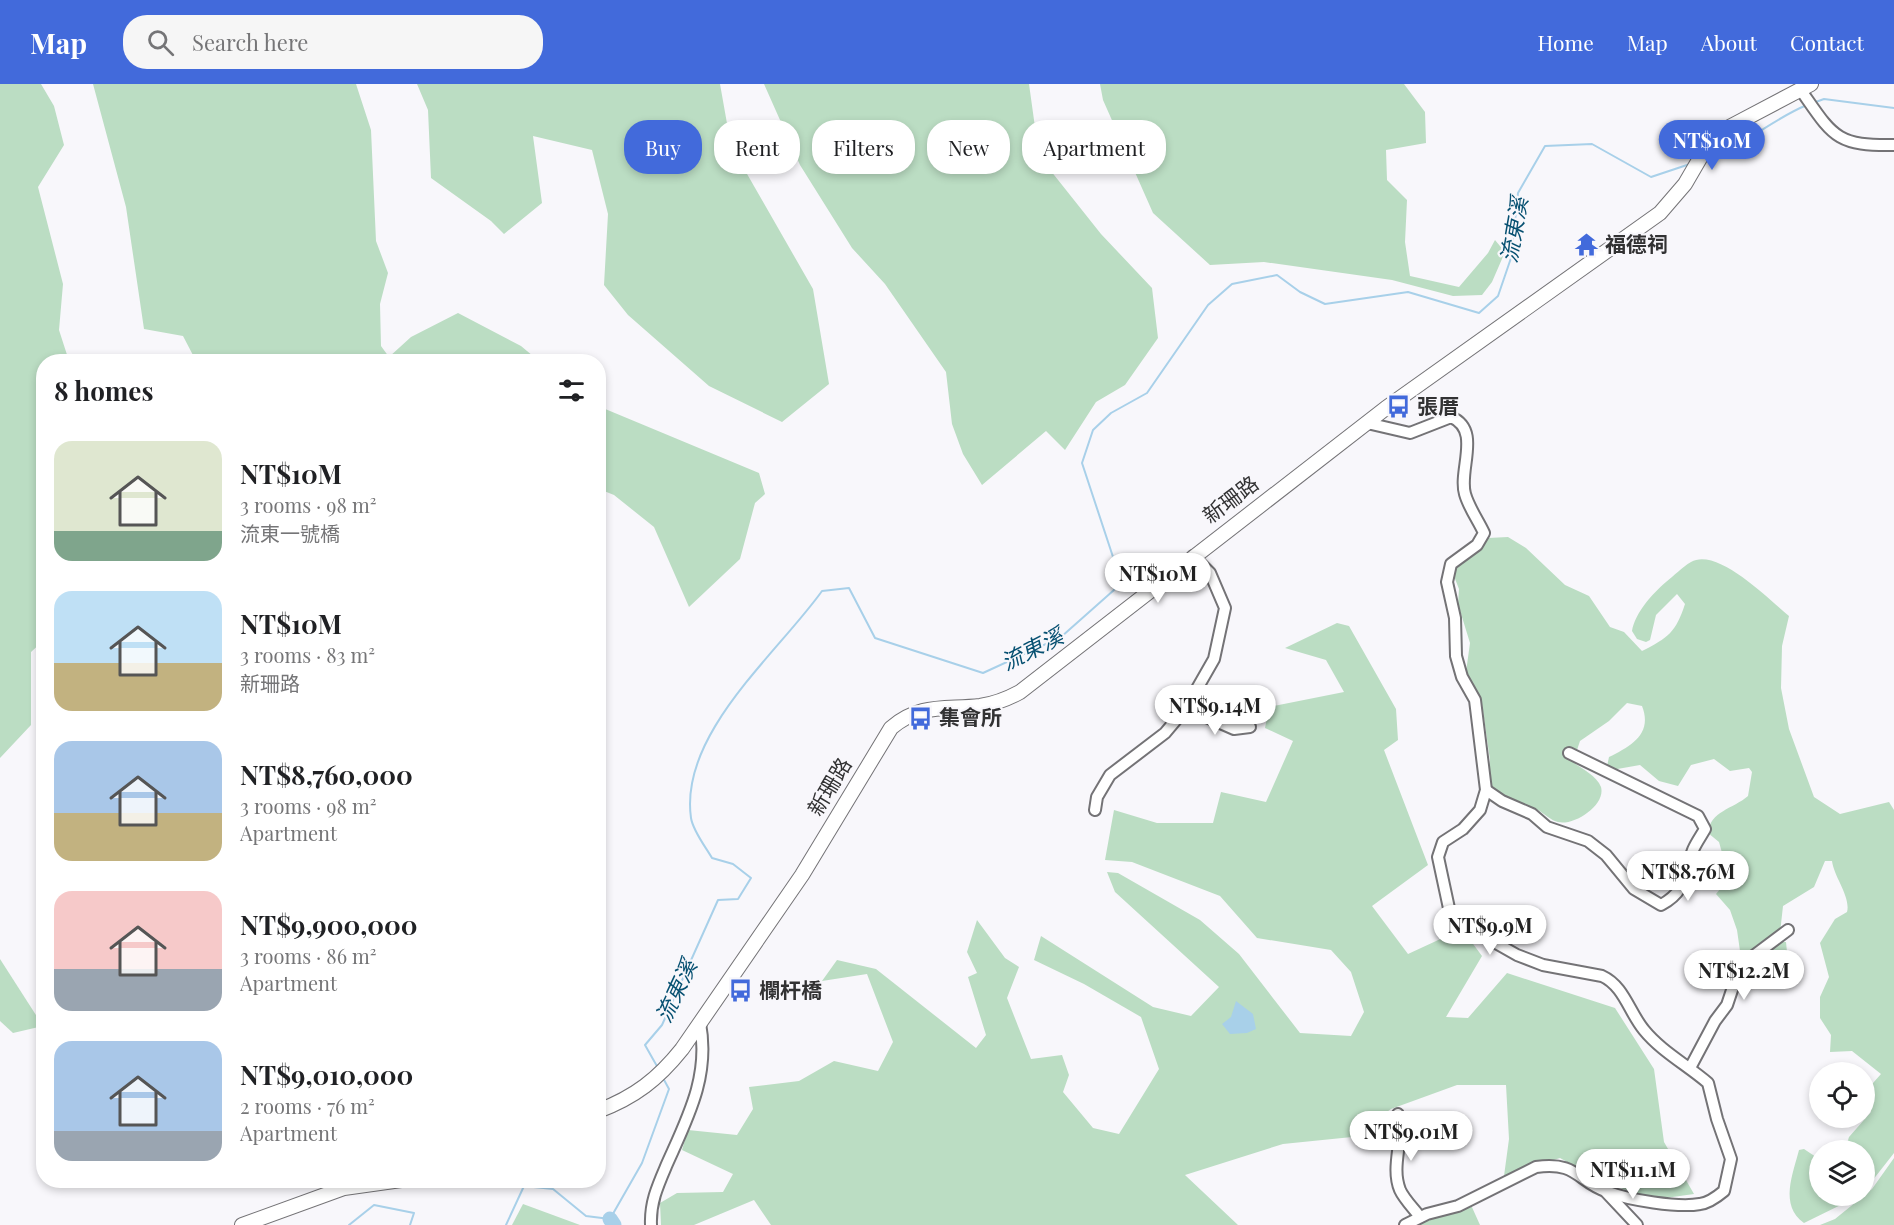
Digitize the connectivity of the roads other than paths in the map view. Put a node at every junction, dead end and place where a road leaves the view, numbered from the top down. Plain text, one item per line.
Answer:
1 (1805, 90) edge
2 (1894, 145) edge
3 (1367, 423) junction
4 (1193, 556) junction
5 (1186, 708) junction
6 (1250, 727) dead end
7 (1569, 753) dead end
8 (1486, 790) junction
9 (1095, 810) dead end
10 (1788, 930) dead end
11 (700, 1023) junction
12 (1690, 1068) junction
13 (606, 1107) edge
14 (1398, 1114) dead end
15 (344, 1188) edge
16 (1606, 1192) junction
17 (1420, 1217) junction
18 (242, 1225) edge
19 (651, 1225) edge
20 (1405, 1225) edge
21 (1637, 1225) edge

1 - 2 street
1 - 3 street, 新珊路
3 - 4 street, 新珊路
3 - 8 street
4 - 5 street
4 - 11 street, 新珊路
5 - 6 street
5 - 9 street
7 - 8 street
8 - 12 street
10 - 12 street
11 - 13 street, 新珊路
11 - 19 street
12 - 16 street
14 - 17 street
15 - 18 street
16 - 17 street
16 - 21 street
17 - 20 street

